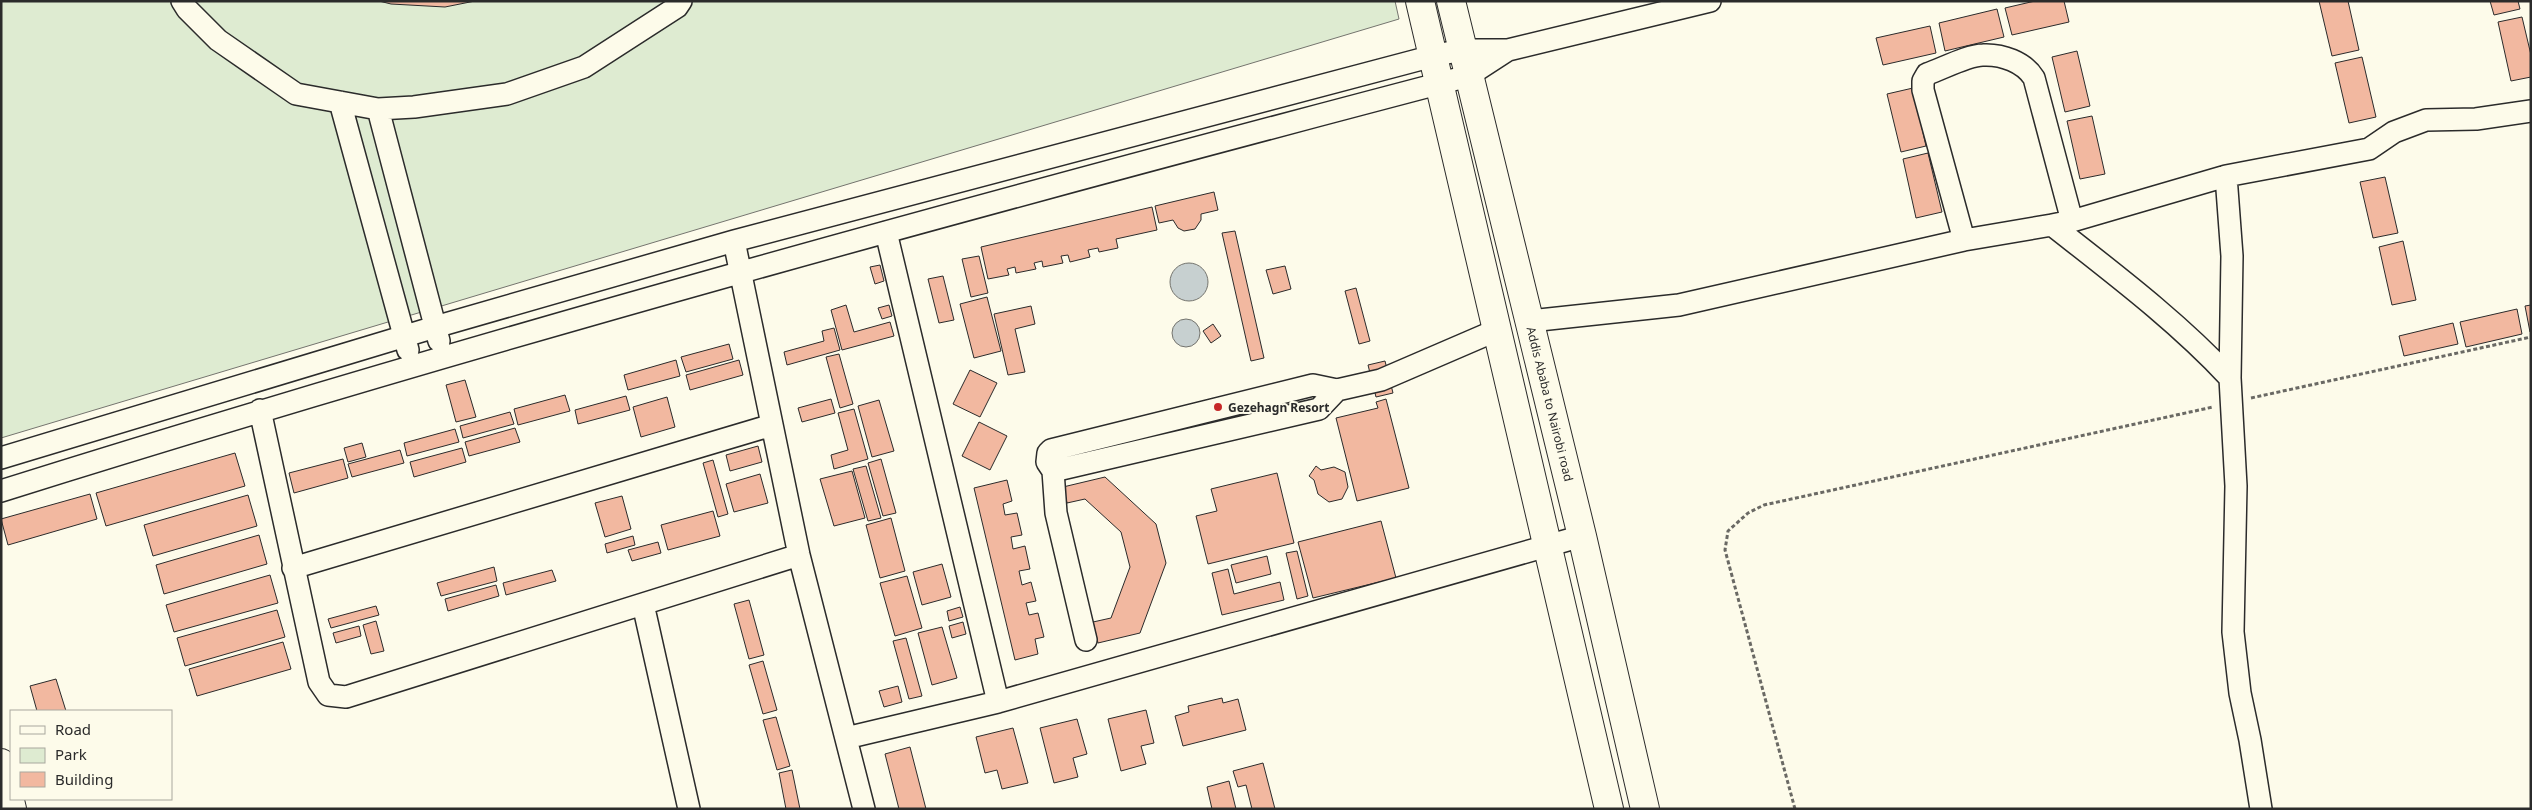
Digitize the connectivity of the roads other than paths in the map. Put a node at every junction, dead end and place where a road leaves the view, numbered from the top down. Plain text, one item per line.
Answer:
1 (182, 1) edge
2 (681, 1) edge
3 (1420, 1) edge
4 (1451, 1) edge
5 (1710, 1) edge
6 (1461, 50) junction
7 (1508, 50) junction
8 (1433, 56) junction
9 (1468, 76) junction
10 (1440, 84) junction
11 (340, 102) junction
12 (378, 109) junction
13 (2531, 111) edge
14 (2226, 176) junction
15 (2062, 223) junction
16 (886, 232) junction
17 (1964, 240) junction
18 (734, 241) junction
19 (742, 272) junction
20 (1530, 321) junction
21 (435, 327) junction
22 (1497, 330) junction
23 (404, 337) junction
24 (444, 357) junction
25 (414, 366) junction
26 (2230, 378) junction
27 (260, 410) junction
28 (772, 425) junction
29 (1, 458) edge
30 (1, 491) edge
31 (1582, 536) junction
32 (1548, 546) junction
33 (799, 555) junction
34 (293, 568) junction
35 (643, 604) junction
36 (1086, 640) dead end
37 (998, 702) junction
38 (846, 738) junction
39 (1, 763) edge
40 (12, 809) edge
41 (689, 809) edge
42 (864, 809) edge
43 (1609, 809) edge
44 (1644, 809) edge
45 (2261, 809) edge

1 - 11 street
2 - 12 street
3 - 8 main road
4 - 6 main road, Addis Ababa to Nairobi road
5 - 7 street
6 - 7 street
6 - 8 street
6 - 9 main road, Addis Ababa to Nairobi road
7 - 9 street
8 - 10 main road
8 - 18 street
9 - 10 street
9 - 20 main road, Addis Ababa to Nairobi road
10 - 16 street
10 - 22 main road
11 - 12 street
11 - 23 street
12 - 21 street
13 - 14 street
14 - 15 street
14 - 26 street
15 - 17 street
15 - 17 street
15 - 26 street
16 - 19 street
16 - 37 street
17 - 20 street
18 - 19 street
18 - 21 street
19 - 24 street
19 - 28 street
20 - 31 main road, Addis Ababa to Nairobi road
21 - 23 street
21 - 24 street
22 - 32 main road
22 - 36 street
23 - 25 street
23 - 29 street
24 - 25 street
25 - 27 street
26 - 45 street
27 - 30 street
27 - 34 street
28 - 33 street
28 - 34 street
31 - 32 street
31 - 44 main road, Addis Ababa to Nairobi road
32 - 37 street
32 - 43 main road
33 - 35 street
33 - 38 street
34 - 35 street
35 - 41 street
37 - 38 street
38 - 42 street
39 - 40 main road

